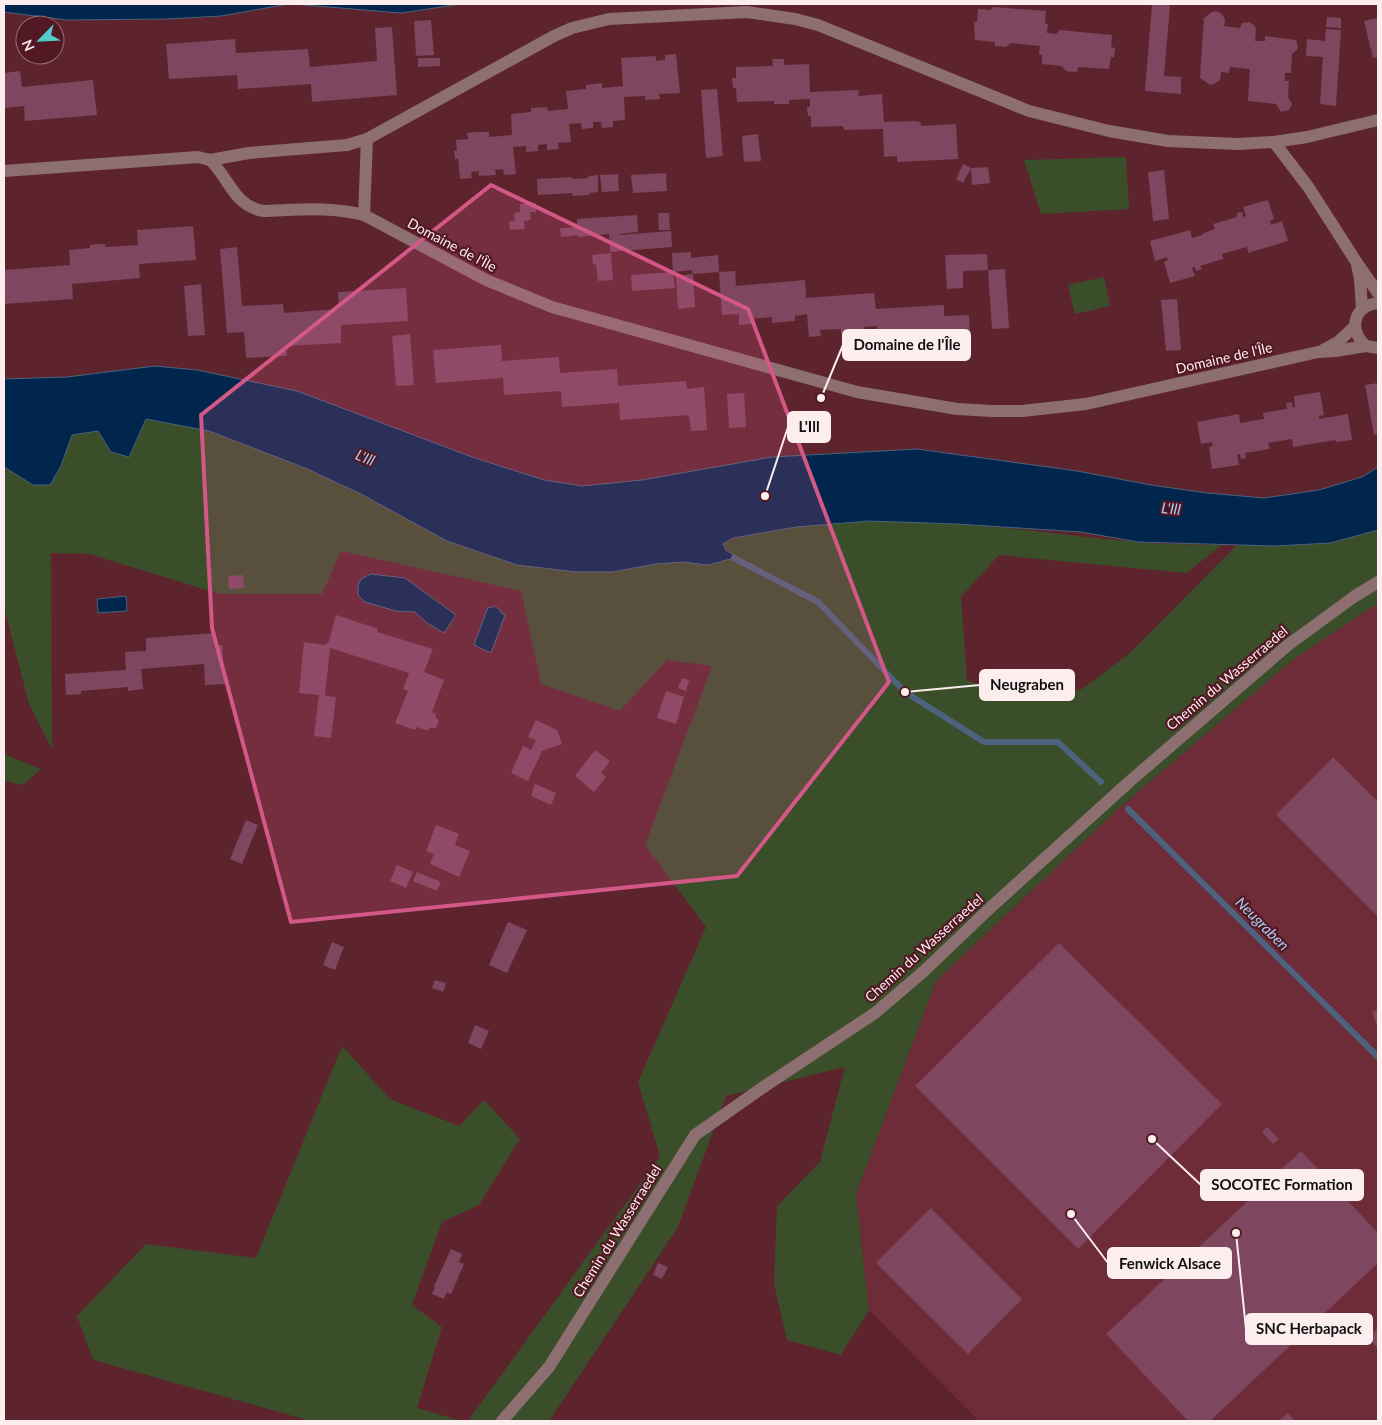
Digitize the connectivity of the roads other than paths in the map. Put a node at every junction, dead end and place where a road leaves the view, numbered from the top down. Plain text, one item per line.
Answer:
1 (1378, 120) edge
2 (367, 139) junction
3 (1274, 142) junction
4 (210, 160) junction
5 (4, 170) edge
6 (364, 215) junction
7 (1357, 263) junction
8 (1378, 293) edge
9 (1378, 303) edge
10 (1362, 309) junction
11 (1355, 326) junction
12 (1372, 347) edge
13 (1318, 352) junction
14 (1378, 582) edge
15 (502, 1421) edge

1 - 3 street
2 - 3 street
2 - 4 street
2 - 6 street
3 - 7 street
4 - 5 street
4 - 6 street, Domaine de l'Île
6 - 13 street, Domaine de l'Île
7 - 8 street
7 - 10 street
9 - 10 street
10 - 11 street
11 - 12 street
11 - 13 street, Domaine de l'Île
12 - 13 street, Domaine de l'Île
14 - 15 street, Chemin du Wasserraedel

